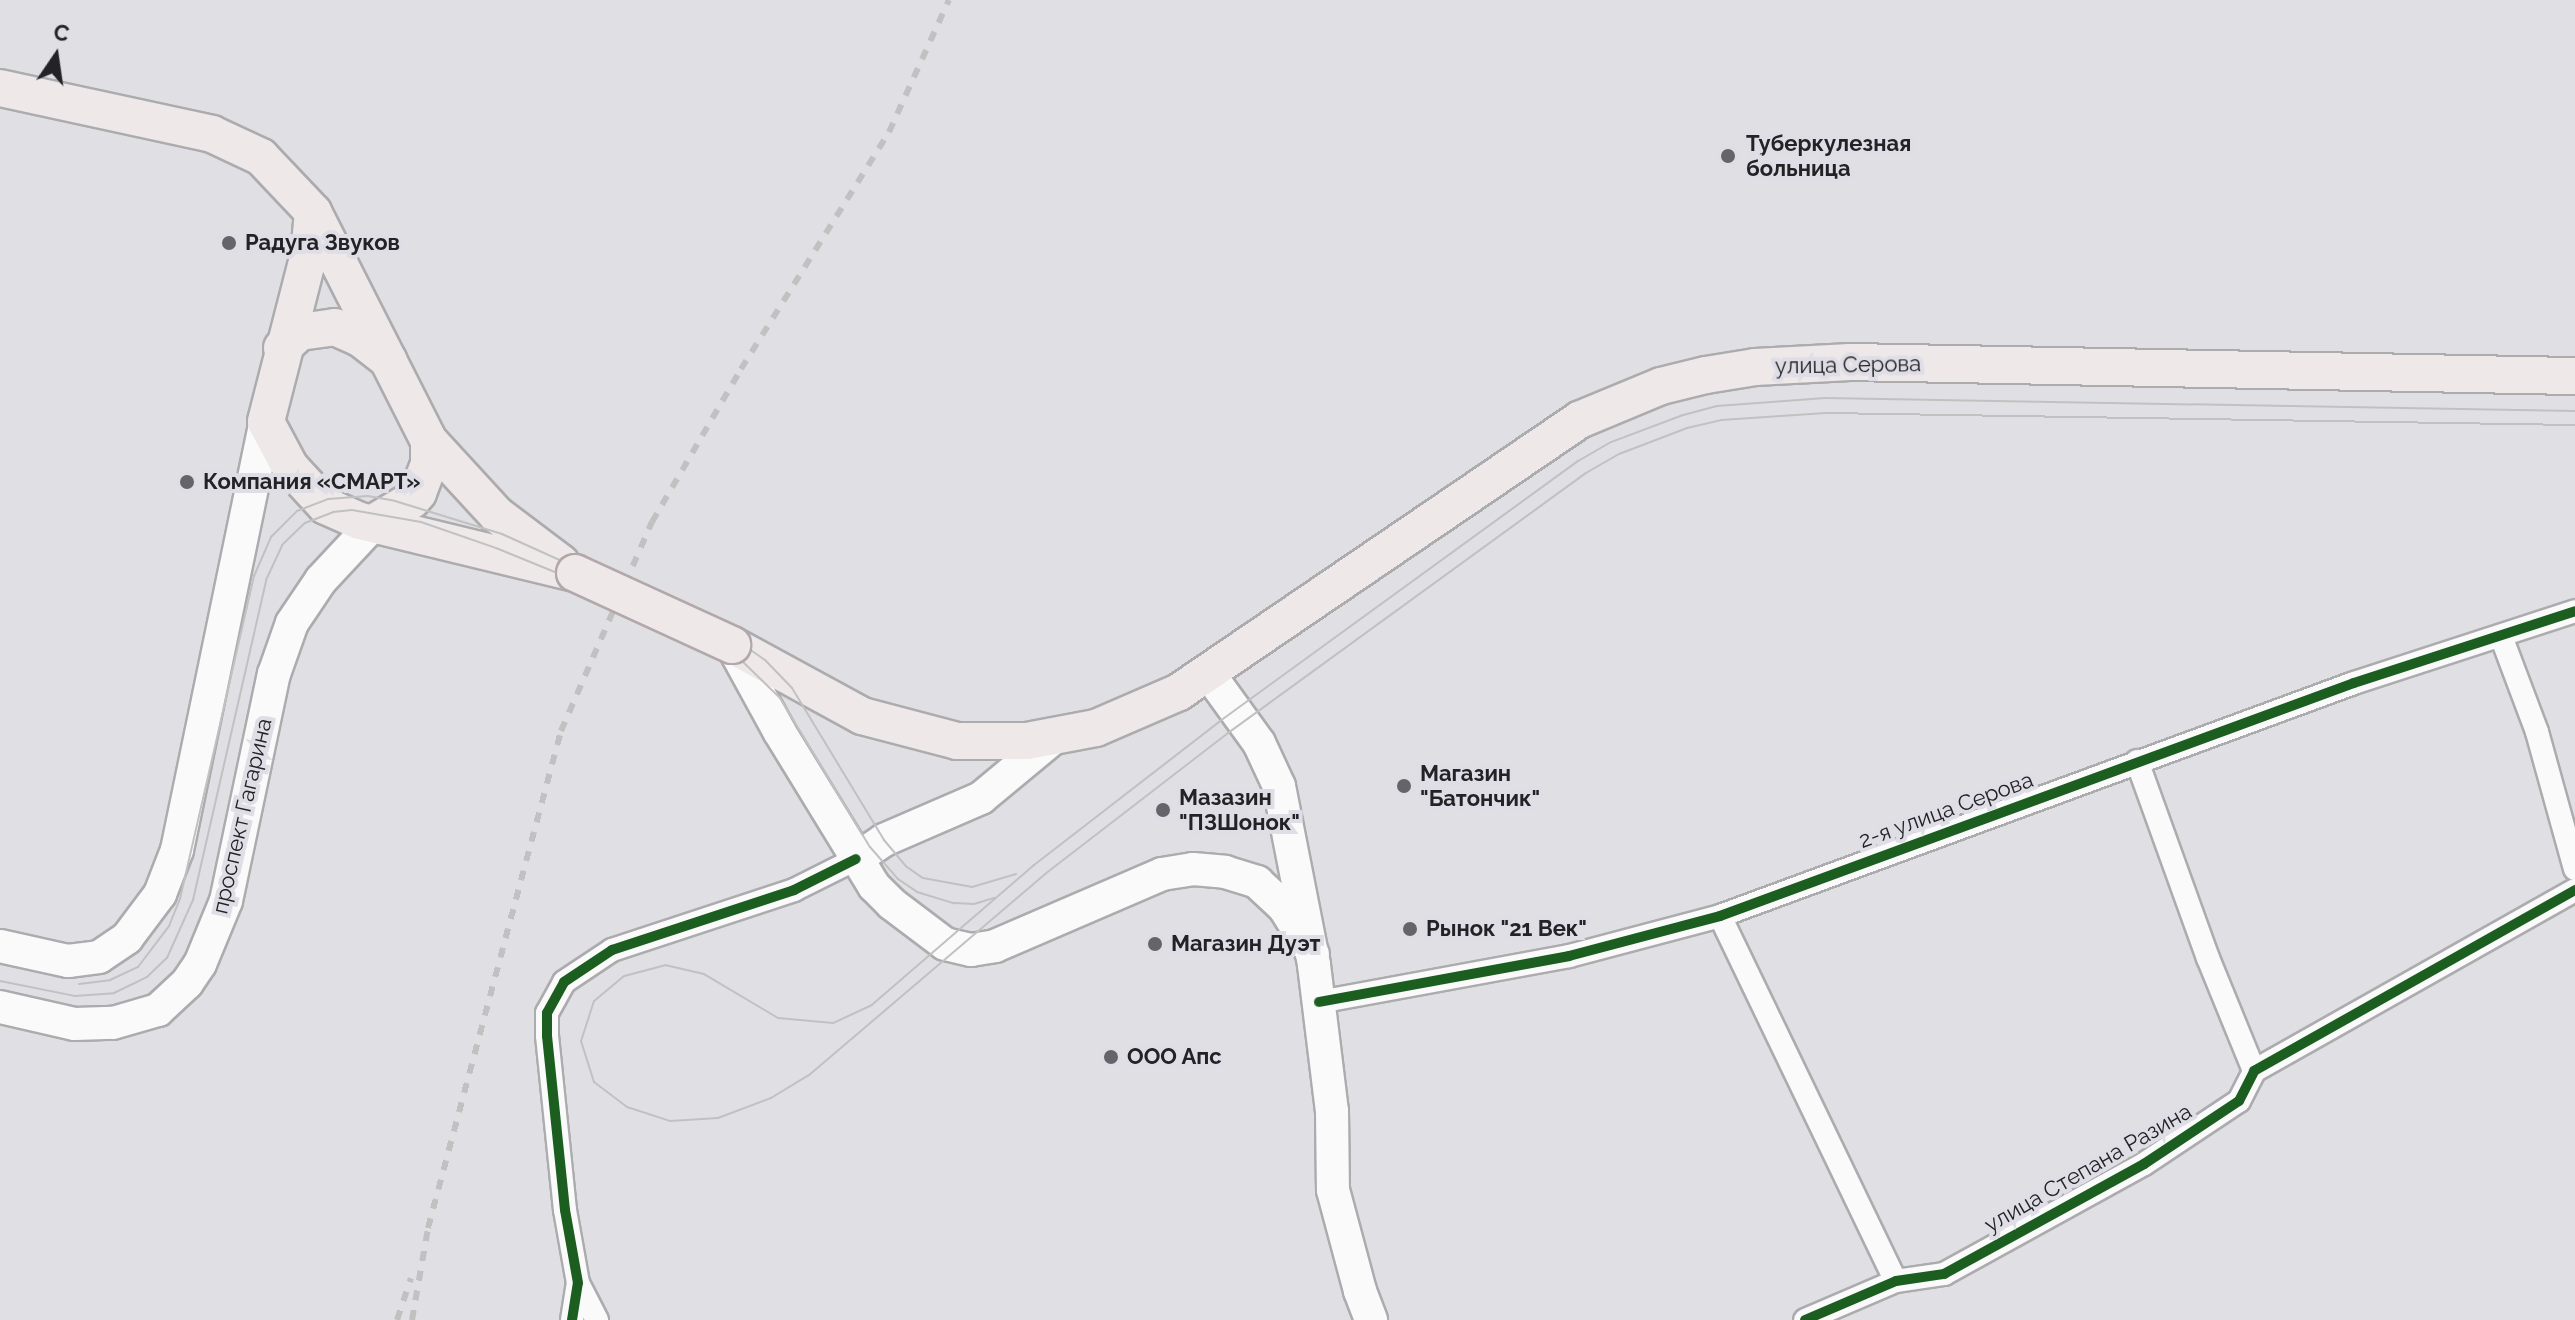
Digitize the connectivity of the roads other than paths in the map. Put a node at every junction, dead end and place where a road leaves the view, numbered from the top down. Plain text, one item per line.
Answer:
1 (0, 88) edge
2 (313, 212) junction
3 (282, 348) junction
4 (388, 360) junction
5 (2575, 376) edge
6 (266, 422) junction
7 (429, 441) junction
8 (375, 522) junction
9 (575, 573) junction
10 (2575, 611) edge
11 (2501, 636) junction
12 (732, 645) junction
13 (1209, 674) junction
14 (1058, 734) junction
15 (2137, 761) junction
16 (856, 859) junction
17 (2575, 869) edge
18 (2575, 890) edge
19 (1720, 916) junction
20 (0, 946) edge
21 (1313, 954) junction
22 (1319, 1002) junction
23 (0, 1007) edge
24 (2254, 1071) junction
25 (1896, 1281) junction
26 (578, 1283) junction
27 (572, 1320) edge
28 (597, 1320) edge
29 (1371, 1320) edge
30 (1805, 1320) edge

1 - 2 main road
2 - 3 main road
2 - 4 main road
3 - 4 main road
3 - 6 main road
4 - 7 main road
5 - 13 main road, улица Серова
6 - 8 main road
6 - 20 main road
7 - 8 main road
7 - 9 main road
8 - 9 main road
8 - 23 main road, проспект Гагарина
9 - 12 main road, улица Серова, bridge
10 - 11 street, 2-я улица Серова
11 - 15 street, 2-я улица Серова
11 - 17 street
12 - 14 main road, улица Серова
12 - 16 main road
13 - 14 main road, улица Серова
13 - 21 main road
14 - 16 main road
15 - 19 street, 2-я улица Серова
15 - 24 street
16 - 21 main road
16 - 26 street
18 - 24 street, улица Степана Разина
19 - 22 street, 2-я улица Серова
19 - 25 street
21 - 22 main road
22 - 29 main road
24 - 25 street, улица Степана Разина
25 - 30 street, улица Степана Разина
26 - 27 street
26 - 28 street

